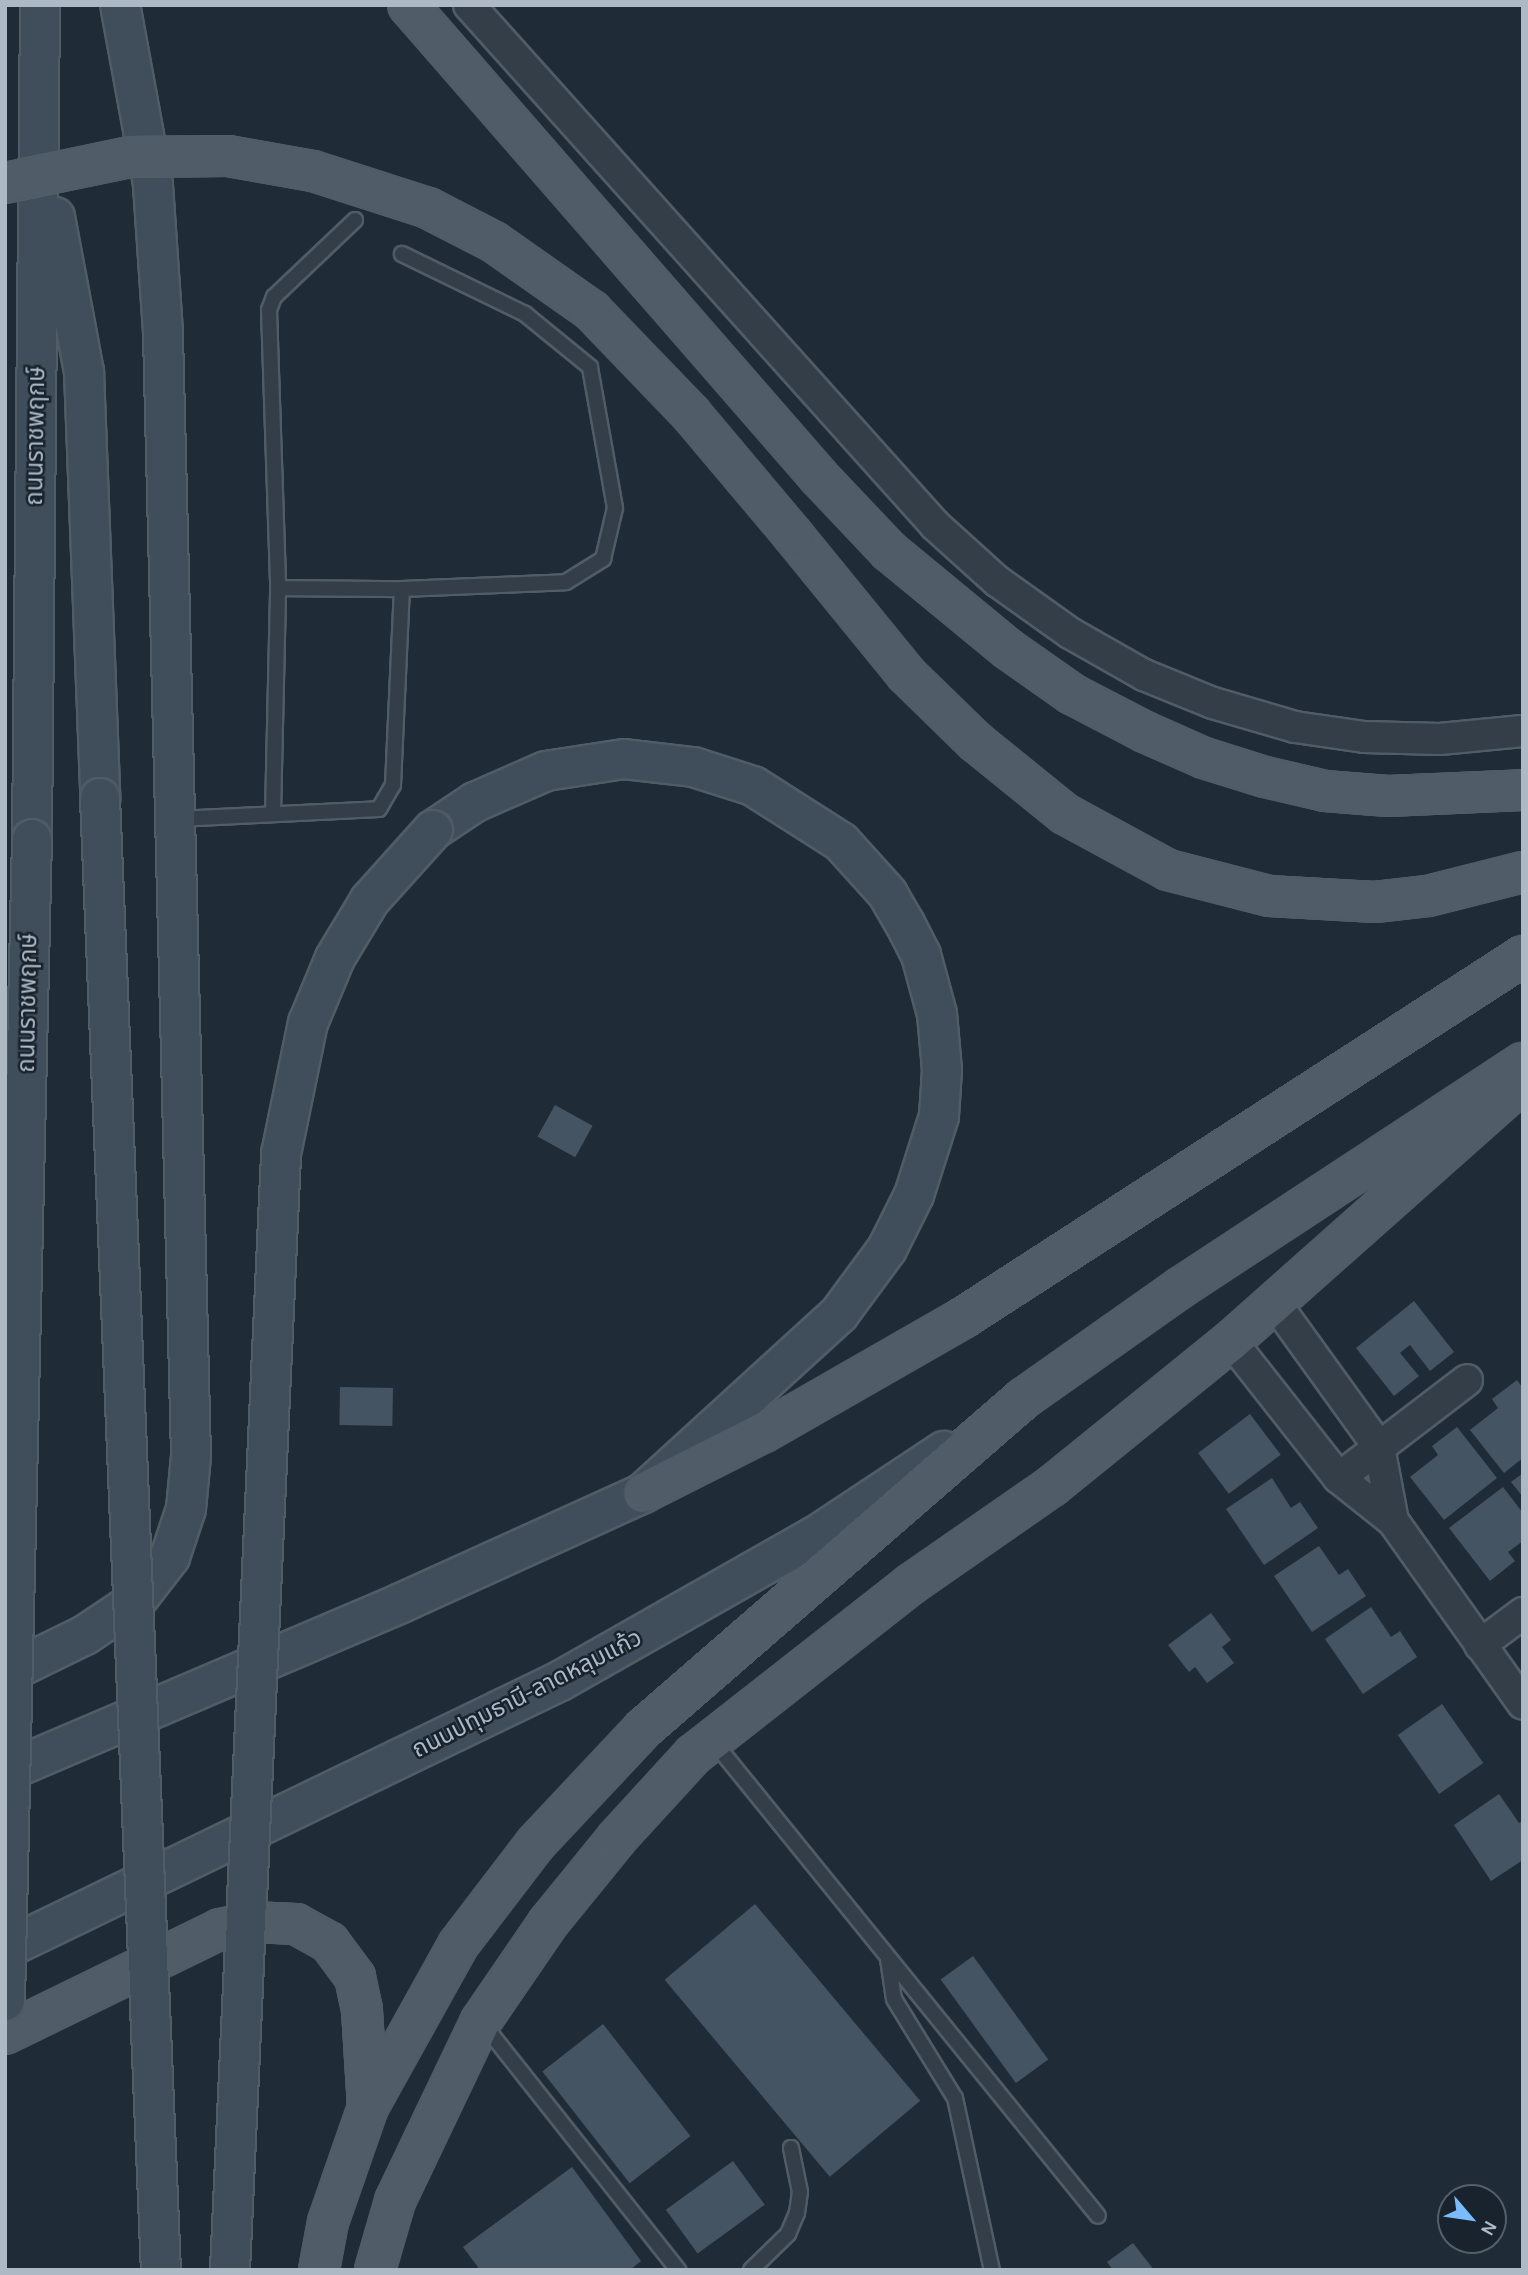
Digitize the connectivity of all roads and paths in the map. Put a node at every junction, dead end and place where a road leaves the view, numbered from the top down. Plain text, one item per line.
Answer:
1 (40, 5) edge
2 (120, 5) edge
3 (408, 5) edge
4 (469, 5) edge
5 (38, 129) junction
6 (5, 183) edge
7 (355, 220) dead end
8 (402, 254) dead end
9 (278, 587) junction
10 (402, 589) junction
11 (1523, 731) edge
12 (1523, 790) edge
13 (273, 814) junction
14 (176, 819) junction
15 (1523, 872) edge
16 (1523, 956) edge
17 (1523, 1063) edge
18 (1523, 1082) edge
19 (1275, 1303) junction
20 (1231, 1341) junction
21 (1467, 1380) dead end
22 (1024, 1398) junction
23 (1379, 1447) junction
24 (1339, 1478) junction
25 (643, 1493) junction
26 (1393, 1521) junction
27 (1523, 1613) edge
28 (1480, 1645) junction
29 (5, 1674) edge
30 (1523, 1704) edge
31 (712, 1740) junction
32 (5, 1772) edge
33 (5, 1949) edge
34 (888, 1957) junction
35 (5, 2001) edge
36 (481, 2021) junction
37 (5, 2034) edge
38 (368, 2107) junction
39 (791, 2148) dead end
40 (1098, 2216) dead end
41 (162, 2270) edge
42 (230, 2270) edge
43 (319, 2270) edge
44 (375, 2270) edge
45 (678, 2270) edge
46 (751, 2270) edge
47 (992, 2270) edge

1 - 5 main road, ถนนราชพฤกษ์
2 - 14 main road
3 - 12 main road
4 - 11 street
5 - 35 main road, ถนนราชพฤกษ์, bridge
5 - 41 main road, bridge
6 - 15 main road, bridge
7 - 9 lane
8 - 10 lane
9 - 10 lane
9 - 13 lane
10 - 13 lane
13 - 14 lane
14 - 29 main road
16 - 25 main road
17 - 22 main road
18 - 19 main road
19 - 20 main road
19 - 23 street
20 - 24 street
20 - 31 main road
21 - 23 street
22 - 33 main road, ถนนปทุมธานี-ลาดหลุมแก้ว
22 - 38 main road
23 - 24 street
23 - 26 street
24 - 26 street
25 - 32 main road
25 - 42 main road, bridge
26 - 28 street
27 - 28 street
28 - 30 street
31 - 34 lane
31 - 36 main road
34 - 40 lane
34 - 47 lane
36 - 44 main road
36 - 45 lane
37 - 38 main road
38 - 43 main road
39 - 46 lane

